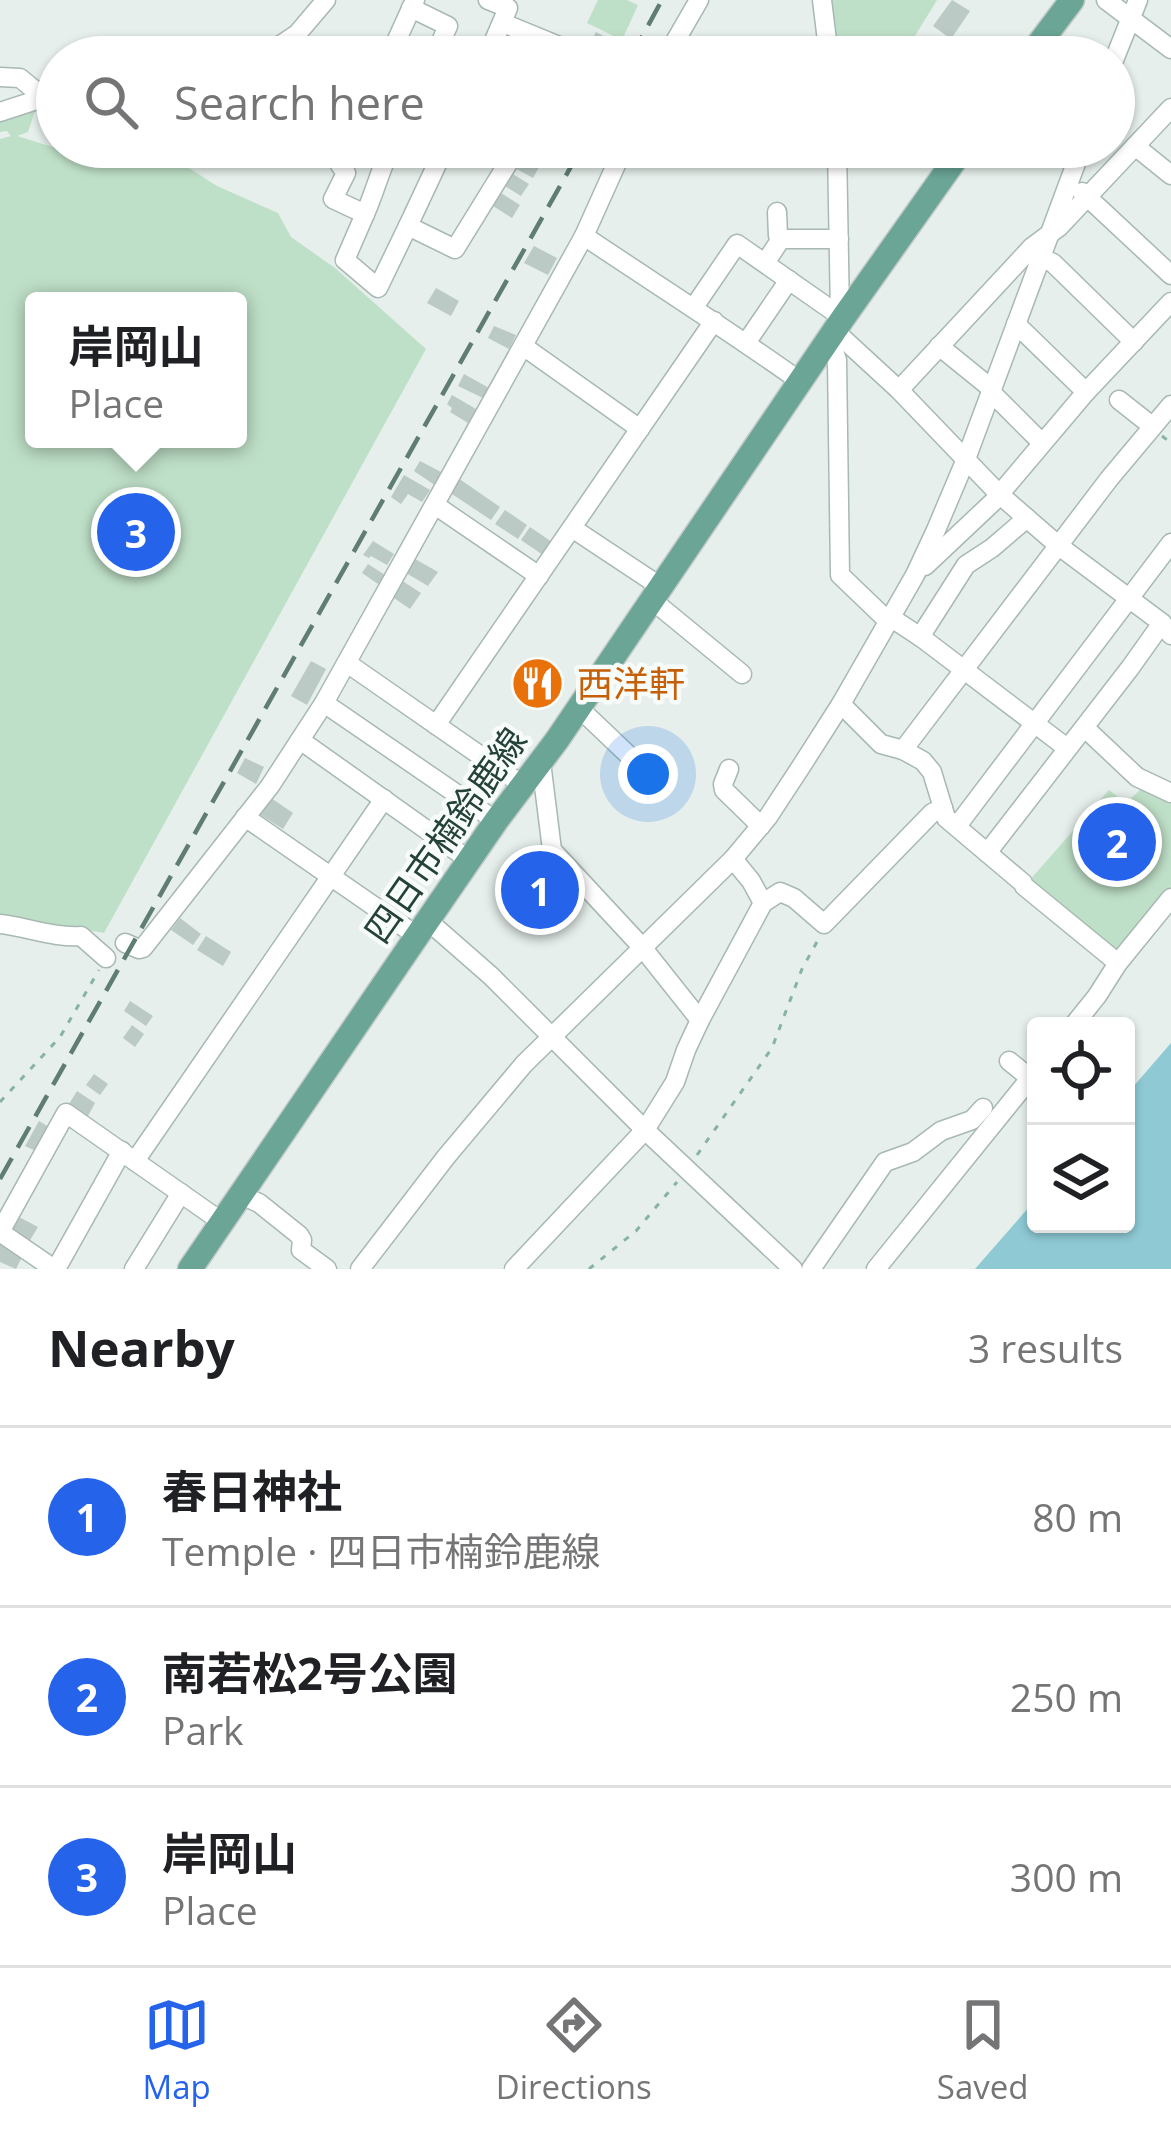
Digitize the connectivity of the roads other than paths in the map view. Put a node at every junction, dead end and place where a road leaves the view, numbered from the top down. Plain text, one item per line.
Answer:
1 (326, 0) edge
2 (699, 0) edge
3 (822, 0) edge
4 (1072, 0) edge
5 (1106, 0) edge
6 (413, 4) edge
7 (496, 7) edge
8 (1134, 9) edge
9 (294, 36) edge
10 (399, 36) edge
11 (443, 36) edge
12 (546, 36) edge
13 (678, 36) edge
14 (826, 36) edge
15 (1045, 36) edge
16 (1171, 50) edge
17 (0, 77) edge
18 (36, 91) edge
19 (36, 98) edge
20 (1171, 108) edge
21 (0, 112) edge
22 (1135, 146) joint
23 (342, 168) edge
24 (381, 168) edge
25 (435, 168) edge
26 (505, 168) edge
27 (615, 168) edge
28 (837, 168) edge
29 (949, 168) edge
30 (1074, 168) edge
31 (1114, 168) edge
32 (1171, 175) edge
33 (1070, 180) junction
34 (1087, 197) junction
35 (777, 212) dead end
36 (365, 214) junction
37 (408, 226) junction
38 (1051, 233) junction
39 (584, 236) junction
40 (782, 239) junction
41 (839, 239) junction
42 (1042, 258) junction
43 (765, 263) junction
44 (1171, 275) edge
45 (789, 280) junction
46 (985, 297) junction
47 (1171, 302) edge
48 (694, 307) junction
49 (714, 320) junction
50 (1017, 322) junction
51 (837, 326) junction
52 (1134, 342) junction
53 (746, 343) junction
54 (523, 346) junction
55 (939, 346) junction
56 (801, 382) junction
57 (899, 390) junction
58 (991, 391) junction
59 (1085, 392) junction
60 (1119, 400) dead end
61 (1171, 405) edge
62 (1152, 426) junction
63 (640, 429) junction
64 (1042, 443) junction
65 (966, 459) junction
66 (999, 494) junction
67 (435, 505) junction
68 (1027, 518) junction
69 (572, 528) junction
70 (1171, 543) edge
71 (1059, 546) junction
72 (915, 574) junction
73 (539, 576) junction
74 (657, 594) junction
75 (1129, 598) junction
76 (889, 619) junction
77 (1167, 629) edge
78 (920, 637) junction
79 (346, 663) junction
80 (964, 669) junction
81 (742, 674) dead end
82 (324, 703) junction
83 (841, 704) junction
84 (579, 708) junction
85 (1035, 722) junction
86 (436, 725) junction
87 (1085, 728) junction
88 (300, 740) junction
89 (1067, 748) junction
90 (903, 750) junction
91 (541, 762) junction
92 (640, 766) dead end
93 (728, 769) dead end
94 (524, 786) junction
95 (1171, 793) edge
96 (384, 799) junction
97 (943, 808) junction
98 (245, 817) junction
99 (496, 821) junction
100 (761, 826) junction
101 (957, 826) junction
102 (987, 853) junction
103 (469, 860) junction
104 (733, 860) junction
105 (331, 876) junction
106 (1171, 898) edge
107 (763, 903) junction
108 (0, 924) edge
109 (422, 928) junction
110 (125, 944) dead end
111 (642, 947) junction
112 (106, 958) road end
113 (1118, 963) junction
114 (1080, 1017) edge
115 (700, 1020) junction
116 (550, 1036) junction
117 (1009, 1061) dead end
118 (1027, 1071) edge
119 (1027, 1078) edge
120 (985, 1109) junction
121 (645, 1130) junction
122 (128, 1156) junction
123 (181, 1193) junction
124 (241, 1195) junction
125 (222, 1222) junction
126 (55, 1269) edge
127 (134, 1269) edge
128 (190, 1269) edge
129 (327, 1269) edge
130 (360, 1269) edge
131 (514, 1269) edge
132 (793, 1269) edge
133 (812, 1269) edge
134 (876, 1269) edge

1 - 9 street
2 - 13 street
3 - 14 street
4 - 15 main road
5 - 8 street
6 - 10 street
6 - 11 street
7 - 12 street
8 - 16 street
17 - 18 street
19 - 21 street
20 - 22 street
22 - 32 street
23 - 36 street
24 - 36 street
25 - 37 street
26 - 37 street
27 - 39 street
28 - 41 street
29 - 51 main road, 四日市楠鈴鹿線
30 - 33 street
31 - 34 street
33 - 34 street
33 - 38 street
34 - 38 street
34 - 44 street
35 - 40 street
36 - 37 street
38 - 42 street
38 - 46 street
39 - 48 street
39 - 54 street
40 - 41 street
40 - 43 street
41 - 51 street
42 - 50 street
42 - 52 street
43 - 45 street
43 - 48 street
45 - 51 street
45 - 53 street
46 - 50 street
46 - 55 street
47 - 52 street
48 - 49 street
49 - 53 street
49 - 63 street
50 - 58 street
50 - 59 street
51 - 56 main road, 四日市楠鈴鹿線
51 - 57 street
51 - 76 street
52 - 59 street
53 - 56 street
54 - 63 street
54 - 67 street
55 - 57 street
55 - 58 street
56 - 74 main road, 四日市楠鈴鹿線
57 - 65 street
58 - 64 street
58 - 65 street
59 - 64 street
60 - 62 street
61 - 62 street
62 - 71 street
63 - 69 street
64 - 66 street
65 - 66 street
65 - 72 street
66 - 68 street
66 - 72 street
67 - 73 street
67 - 79 street
68 - 71 street
68 - 78 street
69 - 73 street
69 - 74 street
70 - 75 street
71 - 75 street
71 - 80 street
72 - 76 street
73 - 86 street
74 - 81 street
74 - 84 main road, 四日市楠鈴鹿線
75 - 77 street
75 - 85 street
76 - 78 street
76 - 83 street
77 - 87 street
78 - 80 street
79 - 82 street
79 - 86 street
80 - 85 street
80 - 90 street
82 - 88 street
82 - 99 street
83 - 90 street
83 - 100 street
84 - 91 main road, 四日市楠鈴鹿線
84 - 92 street
85 - 89 street
85 - 101 street
86 - 94 street
87 - 89 street
87 - 95 street
88 - 96 street
88 - 98 street
89 - 102 street
90 - 97 street
91 - 94 main road, 四日市楠鈴鹿線
91 - 111 street
93 - 100 street
94 - 99 main road, 四日市楠鈴鹿線
96 - 103 street
96 - 105 street
97 - 101 street
97 - 107 street
98 - 105 street
98 - 110 street
99 - 103 main road, 四日市楠鈴鹿線
100 - 104 street
101 - 102 street
102 - 113 street
103 - 109 main road, 四日市楠鈴鹿線
104 - 107 street
104 - 111 street
105 - 109 street
105 - 122 street
106 - 113 street
107 - 115 street
108 - 112 street
109 - 116 street
109 - 124 main road, 四日市楠鈴鹿線
111 - 115 street
111 - 116 street
113 - 114 street
115 - 121 street
116 - 121 street
116 - 130 street
117 - 118 street
119 - 120 street
120 - 133 street
120 - 134 street
121 - 131 street
121 - 132 street
122 - 123 street
122 - 126 street
122 - 126 street
123 - 125 street
123 - 127 street
124 - 125 main road, 四日市楠鈴鹿線
124 - 129 street
125 - 128 main road, 四日市楠鈴鹿線

